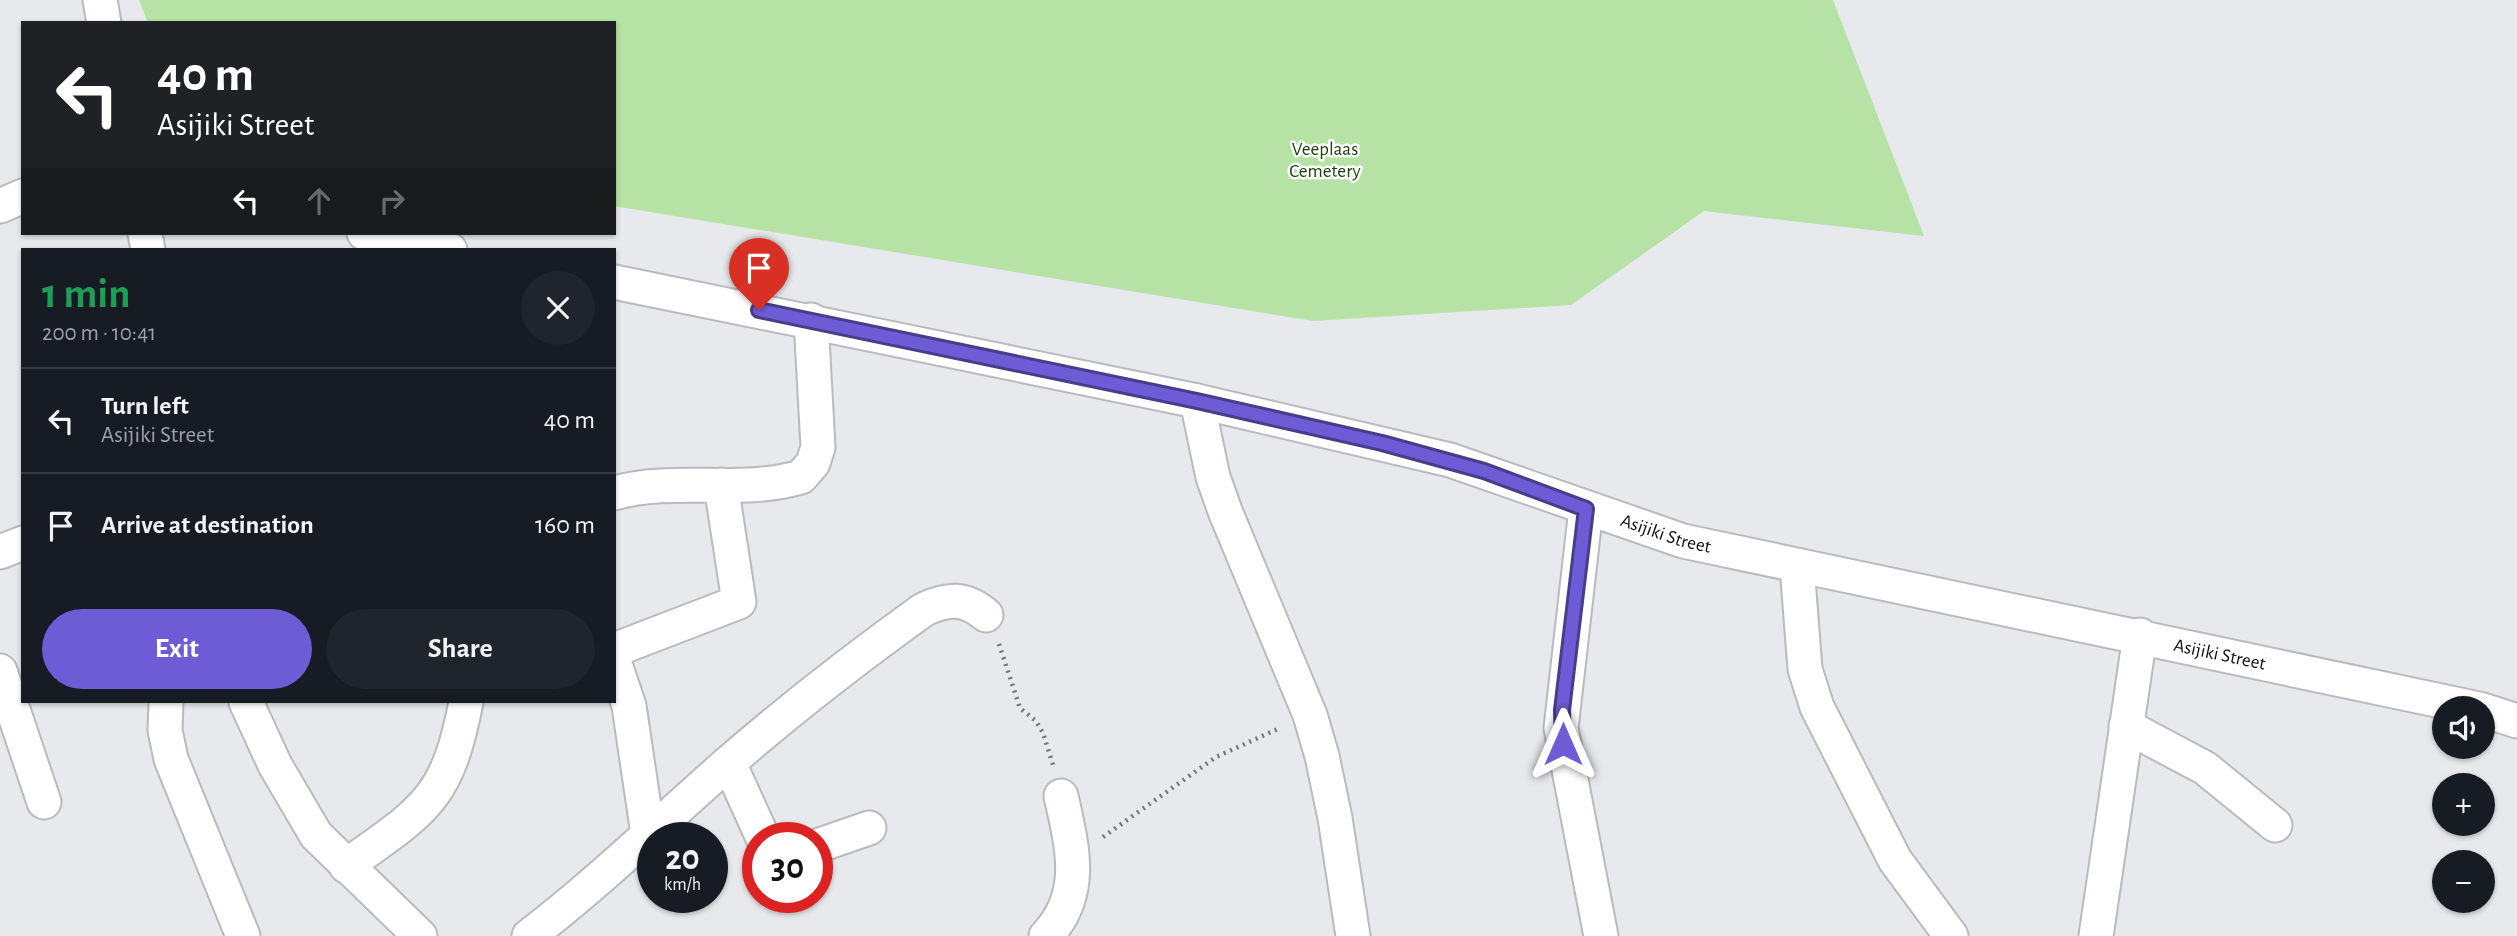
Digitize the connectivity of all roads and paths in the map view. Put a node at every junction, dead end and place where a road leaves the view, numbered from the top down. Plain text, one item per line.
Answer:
1 (100, 0) edge
2 (104, 21) edge
3 (21, 197) edge
4 (0, 206) edge
5 (374, 235) edge
6 (440, 248) edge
7 (616, 282) edge
8 (811, 320) junction
9 (1197, 401) junction
10 (721, 485) junction
11 (616, 493) edge
12 (1586, 509) junction
13 (21, 544) edge
14 (0, 552) edge
15 (1797, 566) junction
16 (986, 615) joint
17 (2140, 635) junction
18 (616, 649) edge
19 (616, 665) edge
20 (0, 671) edge
21 (2432, 698) edge
22 (166, 703) edge
23 (246, 703) edge
24 (466, 703) edge
25 (2495, 714) edge
26 (1310, 715) junction
27 (2517, 721) edge
28 (2126, 726) junction
29 (13, 749) edge
30 (729, 763) junction
31 (1061, 796) joint
32 (44, 802) dead end
33 (647, 822) edge
34 (663, 822) edge
35 (756, 822) edge
36 (2275, 825) dead end
37 (869, 828) dead end
38 (833, 840) edge
39 (637, 845) edge
40 (1074, 858) junction
41 (346, 866) junction
42 (243, 936) edge
43 (420, 936) edge
44 (529, 936) edge
45 (1046, 936) edge
46 (1353, 936) edge
47 (1601, 936) edge
48 (1951, 936) edge
49 (2096, 936) edge

1 - 2 street
3 - 4 street
5 - 6 street
7 - 8 street, Asijiki Street
8 - 9 street, Asijiki Street
8 - 10 street
9 - 12 street, Asijiki Street
9 - 26 street
10 - 11 street
10 - 18 street
12 - 15 street, Asijiki Street
12 - 47 street
13 - 14 street
15 - 17 street, Asijiki Street
15 - 48 street
16 - 30 street
16 - 31 path
17 - 21 street, Asijiki Street
17 - 28 street
19 - 33 street
20 - 29 street
22 - 42 street
23 - 41 street
24 - 41 street
25 - 27 street, Asijiki Street
26 - 40 path
26 - 46 street
28 - 36 street
28 - 49 street
29 - 32 street
30 - 34 street
30 - 35 street
31 - 40 street
37 - 38 street
39 - 44 street
40 - 45 street
41 - 43 street

